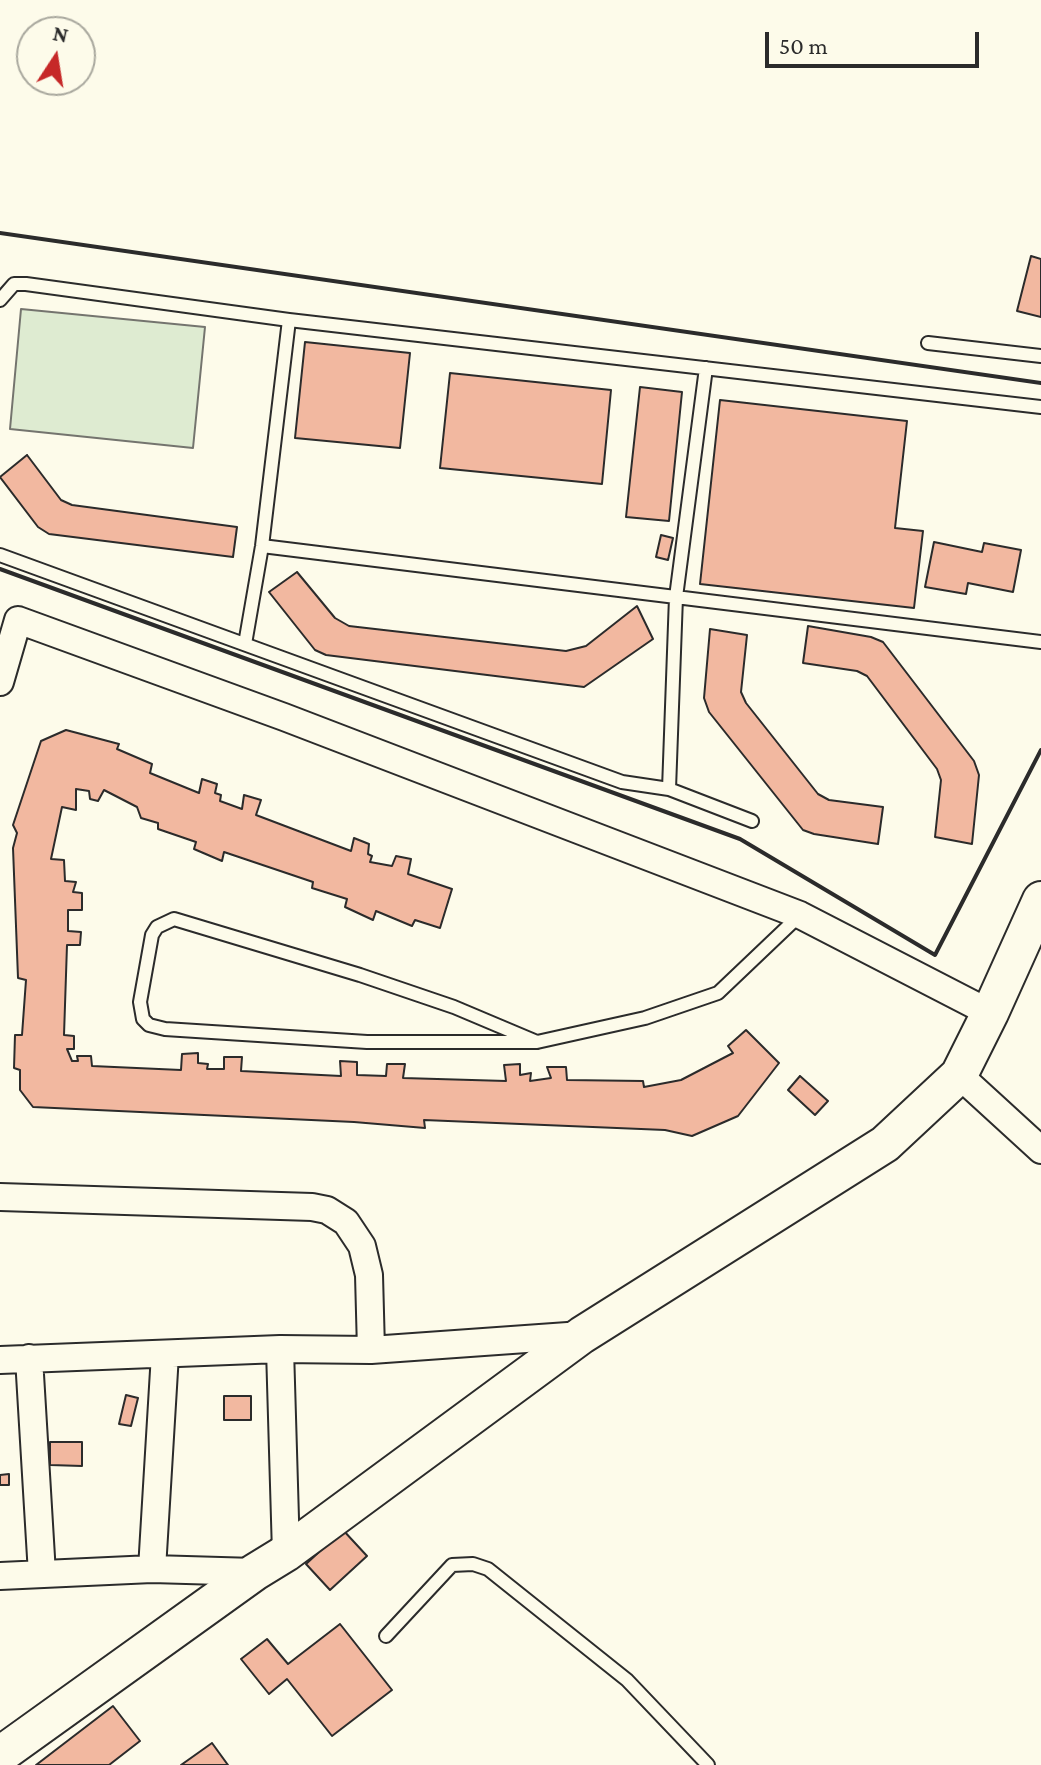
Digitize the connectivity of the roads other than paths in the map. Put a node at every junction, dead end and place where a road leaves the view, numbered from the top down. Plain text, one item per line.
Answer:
1 (0, 300) edge
2 (289, 320) junction
3 (928, 343) dead end
4 (1041, 356) edge
5 (706, 368) junction
6 (1041, 407) edge
7 (262, 546) junction
8 (0, 555) edge
9 (676, 597) junction
10 (9, 620) edge
11 (1041, 642) edge
12 (245, 644) junction
13 (0, 682) edge
14 (669, 789) junction
15 (752, 821) dead end
16 (1041, 900) edge
17 (800, 915) junction
18 (990, 1013) junction
19 (537, 1042) junction
20 (959, 1075) junction
21 (1041, 1150) edge
22 (0, 1197) edge
23 (582, 1335) junction
24 (280, 1349) junction
25 (371, 1350) junction
26 (165, 1354) junction
27 (29, 1358) junction
28 (0, 1360) edge
29 (286, 1553) junction
30 (152, 1569) junction
31 (255, 1572) junction
32 (42, 1574) junction
33 (0, 1576) edge
34 (386, 1636) dead end
35 (0, 1755) edge
36 (708, 1765) edge

1 - 2 lane
2 - 5 lane
2 - 7 lane
3 - 4 lane
5 - 6 lane
5 - 9 lane
7 - 9 lane
7 - 12 lane
8 - 12 lane
9 - 11 lane
9 - 14 lane
10 - 13 street
10 - 17 street
12 - 14 lane
14 - 15 lane
16 - 18 main road
17 - 18 street
17 - 19 lane
18 - 20 main road
19 - 19 lane
20 - 21 street
20 - 23 main road
22 - 25 street
23 - 25 street
23 - 29 main road
24 - 25 street
24 - 26 street
24 - 29 street
26 - 27 street
26 - 30 street
27 - 28 street
27 - 32 street
29 - 31 main road
30 - 31 street
30 - 32 street
31 - 35 main road
32 - 33 street
34 - 36 lane

